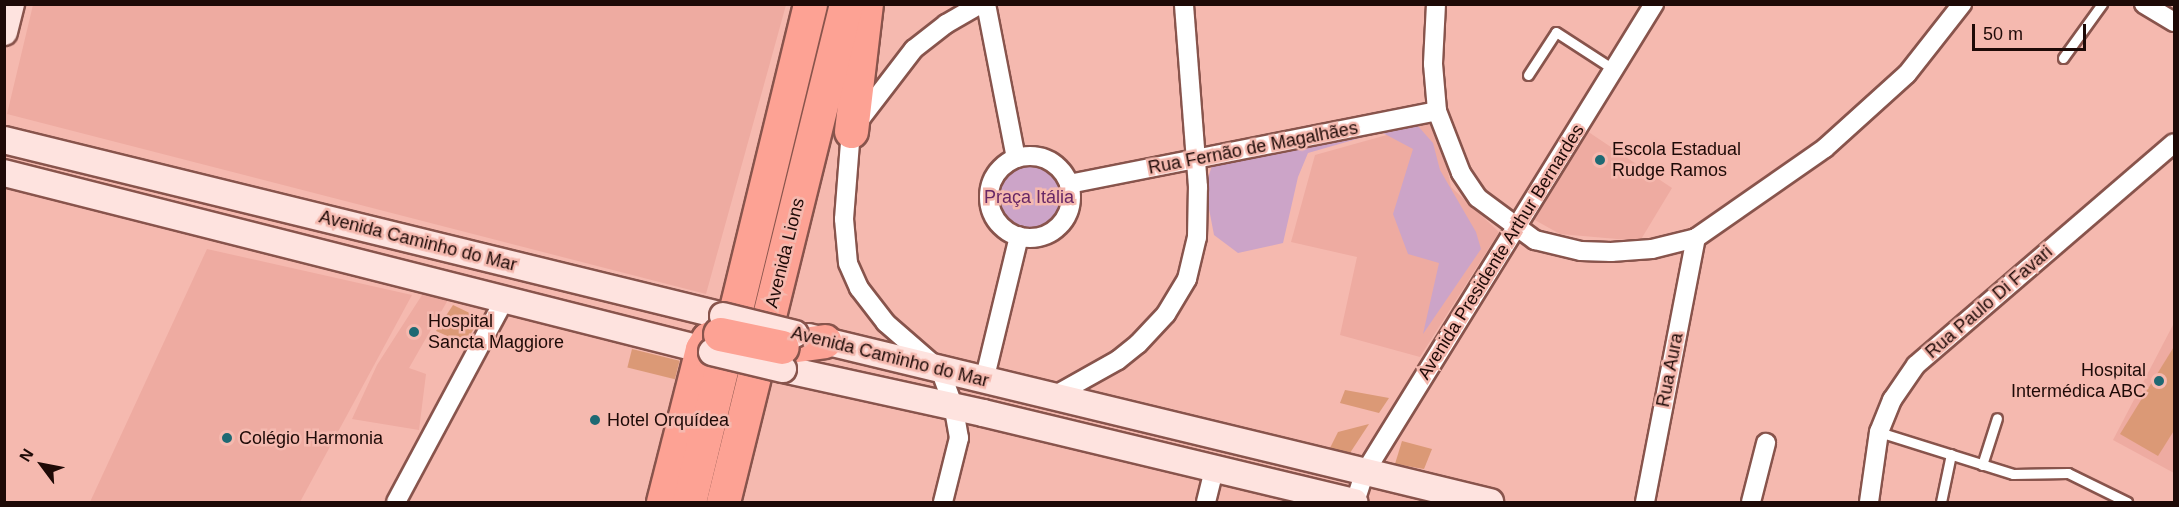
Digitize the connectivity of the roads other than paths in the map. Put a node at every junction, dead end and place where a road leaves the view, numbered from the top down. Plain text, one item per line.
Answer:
1 (11, 4) edge
2 (810, 4) edge
3 (846, 4) edge
4 (866, 4) edge
5 (980, 4) edge
6 (986, 4) edge
7 (1185, 4) edge
8 (1436, 4) edge
9 (1654, 4) edge
10 (1962, 4) edge
11 (2102, 4) edge
12 (2144, 4) edge
13 (2175, 22) edge
14 (4, 32) edge
15 (2063, 58) dead end
16 (1613, 69) junction
17 (1527, 75) dead end
18 (1437, 111) junction
19 (851, 130) junction
20 (4, 140) edge
21 (2175, 142) edge
22 (80, 158) junction
23 (1016, 158) junction
24 (1197, 161) junction
25 (5, 175) edge
26 (1069, 184) junction
27 (1516, 228) junction
28 (1019, 236) junction
29 (1696, 238) junction
30 (505, 299) junction
31 (714, 337) junction
32 (796, 348) junction
33 (940, 370) junction
34 (984, 381) junction
35 (1052, 397) junction
36 (953, 405) junction
37 (1997, 418) dead end
38 (1879, 432) junction
39 (1766, 443) dead end
40 (1951, 454) junction
41 (1982, 465) junction
42 (1214, 469) junction
43 (1365, 472) junction
44 (396, 502) edge
45 (663, 502) edge
46 (689, 502) edge
47 (723, 502) edge
48 (943, 502) edge
49 (1206, 502) edge
50 (1354, 502) edge
51 (1490, 502) edge
52 (1645, 502) edge
53 (1751, 502) edge
54 (1869, 502) edge
55 (1941, 502) edge
56 (2127, 502) edge

1 - 14 main road
2 - 46 highway, Avenida Lions
3 - 47 highway, Avenida Lions
4 - 19 highway
5 - 19 street
6 - 23 street
7 - 24 street
8 - 18 street
9 - 16 street, Avenida Presidente Arthur Bernardes
10 - 29 street
11 - 15 lane
12 - 13 street
16 - 17 lane
16 - 27 street, Avenida Presidente Arthur Bernardes
18 - 24 street, Rua Fernão de Magalhães
18 - 27 street
19 - 33 street
20 - 22 main road, Avenida Caminho do Mar
21 - 38 street, Rua Paulo Di Favari
22 - 25 main road, Avenida Caminho do Mar
22 - 31 main road, Avenida Caminho do Mar
23 - 26 street
23 - 28 street
24 - 26 street, Rua Fernão de Magalhães
24 - 35 street
25 - 30 main road, Avenida Caminho do Mar
26 - 28 street
27 - 29 street
27 - 43 street, Avenida Presidente Arthur Bernardes
28 - 34 street
29 - 52 street, Rua Aura
30 - 31 main road, Avenida Caminho do Mar
30 - 44 street
31 - 32 highway, bridge
31 - 45 highway
32 - 33 main road, Avenida Caminho do Mar
32 - 36 main road, Avenida Caminho do Mar
33 - 34 main road, Avenida Caminho do Mar
33 - 36 street
34 - 35 main road, Avenida Caminho do Mar
35 - 43 main road, Avenida Caminho do Mar
36 - 42 main road, Avenida Caminho do Mar
36 - 48 street
37 - 41 lane
38 - 40 lane
38 - 54 street, Rua Paulo Di Favari
39 - 53 street
40 - 41 lane
40 - 55 lane
41 - 56 lane
42 - 49 street
42 - 50 main road, Avenida Caminho do Mar
43 - 50 street, Avenida Presidente Arthur Bernardes
43 - 51 main road, Avenida Caminho do Mar

